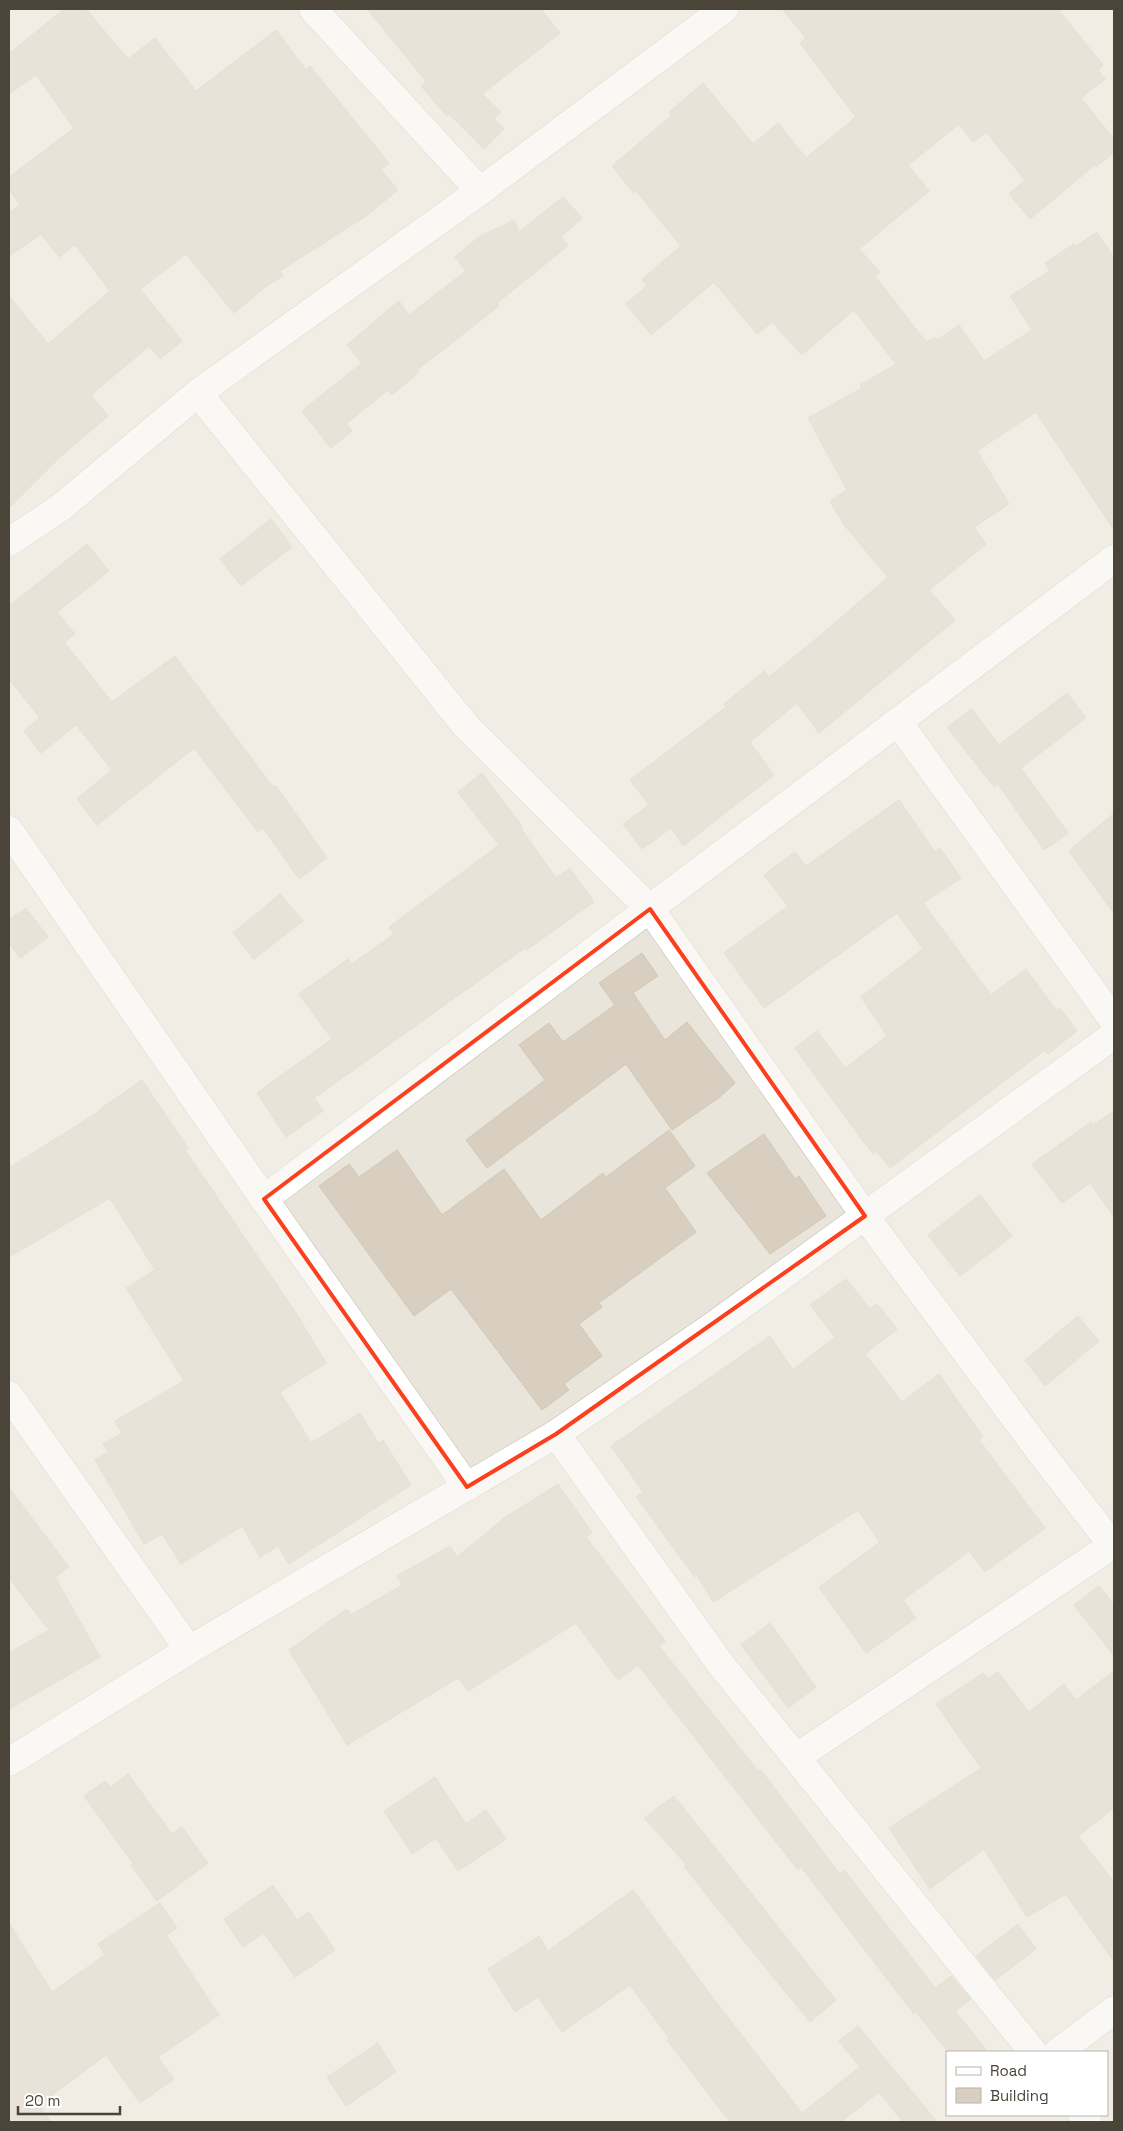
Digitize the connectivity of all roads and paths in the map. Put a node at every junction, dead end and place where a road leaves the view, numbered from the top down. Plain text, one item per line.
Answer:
1 (313, 9) edge
2 (724, 9) edge
3 (480, 191) junction
4 (198, 393) junction
5 (9, 542) edge
6 (1114, 560) edge
7 (898, 722) junction
8 (9, 830) edge
9 (650, 909) junction
10 (1114, 1021) edge
11 (1114, 1035) edge
12 (264, 1199) junction
13 (865, 1216) junction
14 (9, 1395) edge
15 (556, 1434) junction
16 (467, 1487) junction
17 (1114, 1545) edge
18 (189, 1650) junction
19 (797, 1757) junction
20 (9, 1762) edge
21 (1114, 2010) edge
22 (1032, 2051) edge
23 (1059, 2051) edge

1 - 3 street
2 - 3 street
3 - 4 street
4 - 5 street
4 - 9 street
6 - 7 street
7 - 9 street
7 - 10 street
8 - 12 street
9 - 12 street
9 - 13 street
11 - 13 street
12 - 16 street
13 - 15 street
13 - 17 street
14 - 18 street
15 - 16 street
15 - 19 street
16 - 18 street
17 - 19 street
18 - 20 street
19 - 22 street
21 - 23 street

